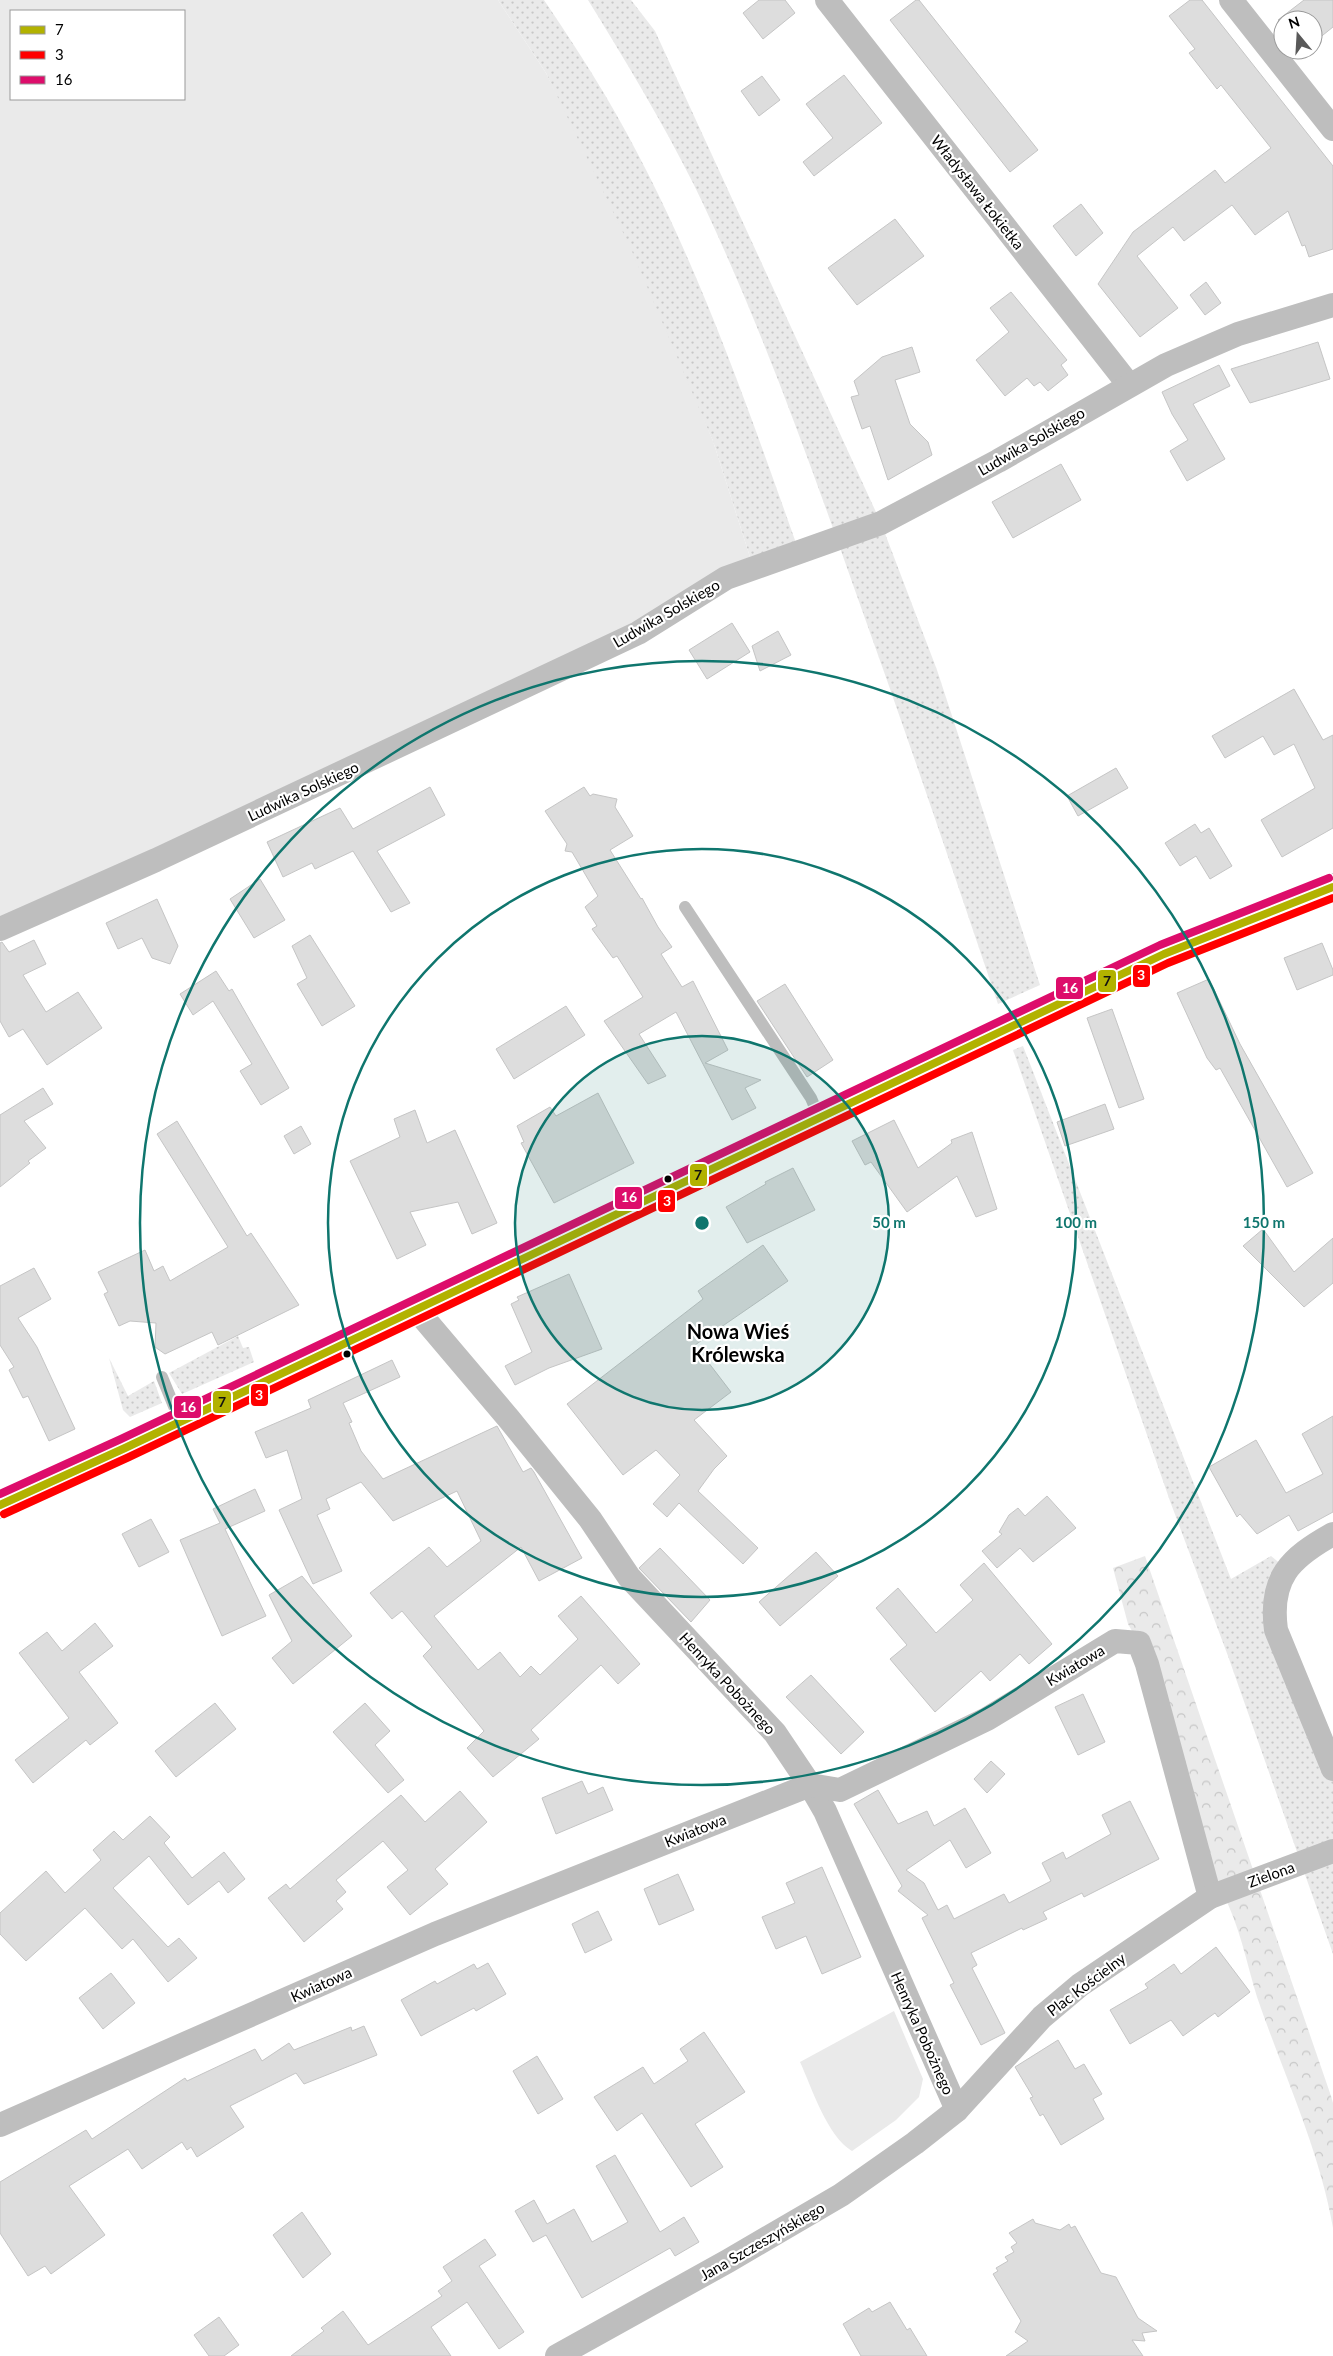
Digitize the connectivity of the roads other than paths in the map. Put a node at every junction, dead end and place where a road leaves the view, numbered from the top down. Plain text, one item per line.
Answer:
1 (827, 0) edge
2 (1231, 0) edge
3 (1333, 129) edge
4 (1333, 305) edge
5 (1129, 385) junction
6 (1333, 888) edge
7 (685, 908) dead end
8 (0, 929) edge
9 (819, 1118) junction
10 (414, 1308) junction
11 (162, 1377) dead end
12 (180, 1421) junction
13 (0, 1504) edge
14 (1333, 1534) edge
15 (1333, 1769) edge
16 (810, 1784) junction
17 (1331, 1852) edge
18 (1210, 1897) junction
19 (957, 2110) junction
20 (0, 2125) edge
21 (557, 2356) edge

1 - 5 street, Władysława Łokietka
2 - 3 street
4 - 5 street, Ludwika Solskiego
5 - 8 street, Ludwika Solskiego
6 - 9 street
7 - 9 lane
9 - 10 street
10 - 12 street
10 - 16 street, Henryka Pobożnego
11 - 12 lane
12 - 13 street
14 - 15 street
16 - 18 street, Kwiatowa
16 - 19 street, Henryka Pobożnego
16 - 20 street, Kwiatowa
17 - 18 street, Zielona
18 - 19 street, Plac Kościelny
19 - 21 street, Jana Szczeszyńskiego

